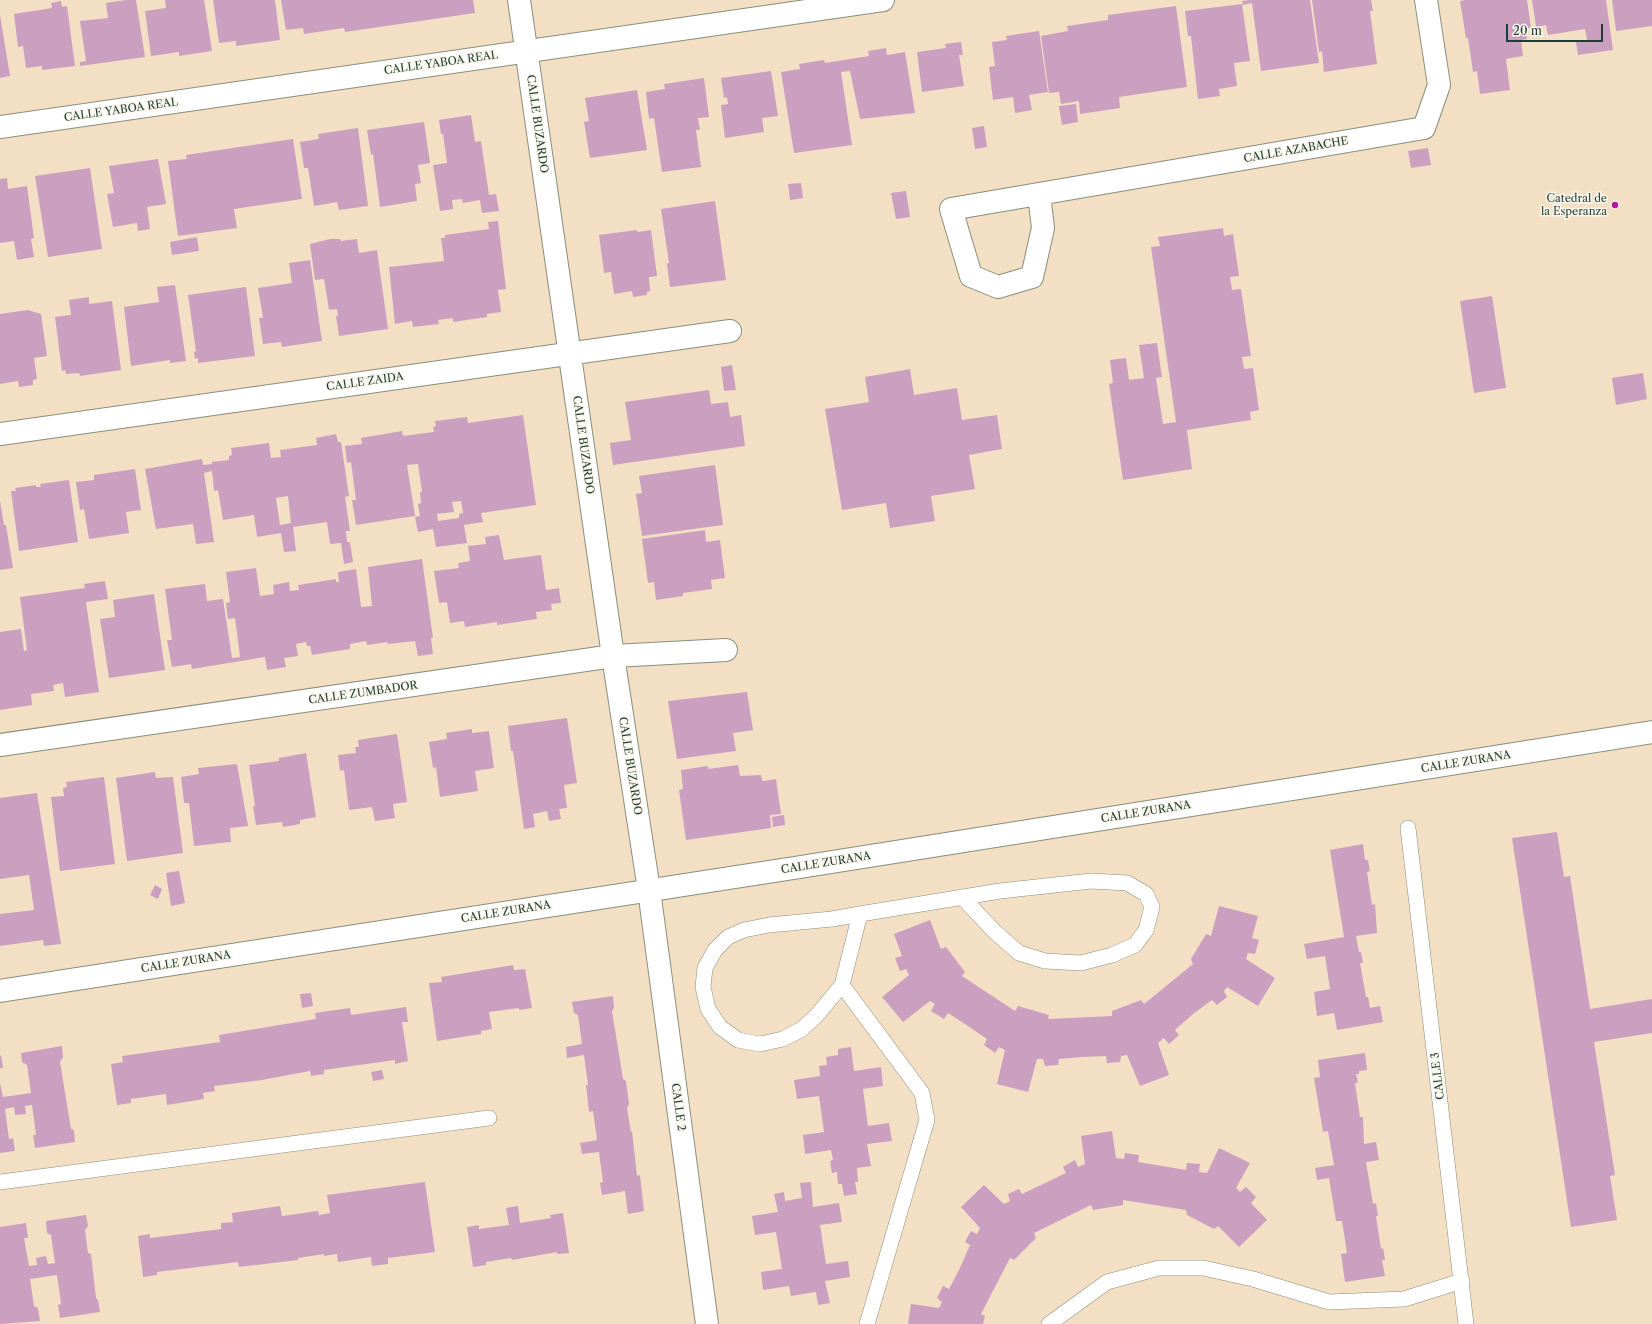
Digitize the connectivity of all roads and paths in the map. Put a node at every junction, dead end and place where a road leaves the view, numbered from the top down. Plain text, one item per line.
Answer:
1 (519, 0) edge
2 (883, 0) edge
3 (1426, 0) edge
4 (526, 51) junction
5 (0, 127) edge
6 (1038, 194) junction
7 (730, 331) dead end
8 (570, 353) junction
9 (0, 434) edge
10 (726, 650) dead end
11 (613, 656) junction
12 (1652, 732) edge
13 (0, 745) edge
14 (1408, 828) dead end
15 (649, 890) junction
16 (962, 897) junction
17 (860, 914) junction
18 (842, 986) junction
19 (0, 991) edge
20 (489, 1118) dead end
21 (0, 1182) edge
22 (1462, 1281) junction
23 (707, 1324) edge
24 (867, 1324) edge
25 (1048, 1324) edge
26 (1466, 1324) edge

1 - 4 street, CALLE BUZARDO
2 - 4 street, CALLE YABOA REAL
3 - 6 street, CALLE AZABACHE
4 - 5 street, CALLE YABOA REAL
4 - 8 street, CALLE BUZARDO
6 - 6 street, CALLE AZABACHE
7 - 8 street, CALLE ZAIDA
8 - 9 street, CALLE ZAIDA
8 - 11 street, CALLE BUZARDO
10 - 11 street, CALLE ZUMBADOR
11 - 13 street, CALLE ZUMBADOR
11 - 15 street, CALLE BUZARDO
12 - 15 street, CALLE ZURANA
14 - 22 lane, CALLE 3
15 - 19 street, CALLE ZURANA
15 - 23 street, CALLE 2
16 - 16 lane
16 - 17 lane
17 - 18 lane
17 - 18 lane
18 - 24 lane
20 - 21 lane
22 - 25 lane
22 - 26 lane, CALLE 3

